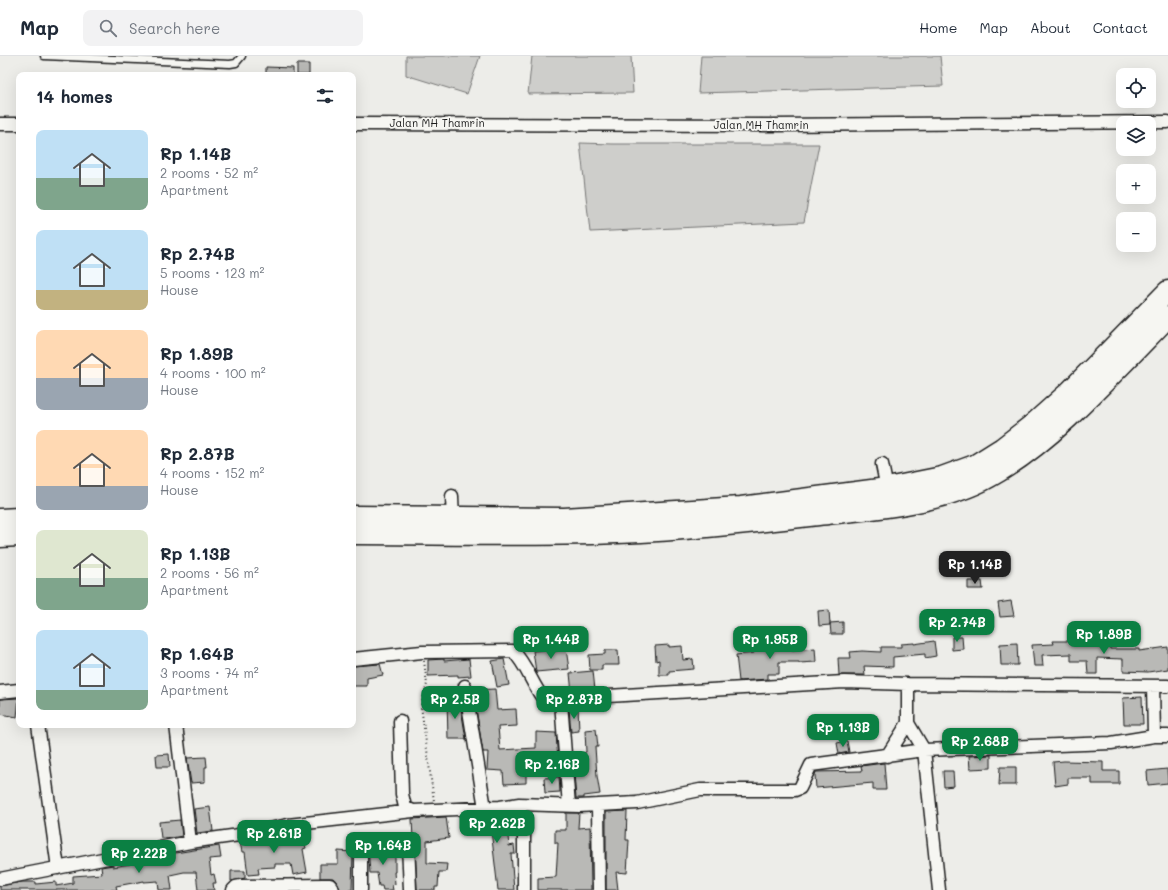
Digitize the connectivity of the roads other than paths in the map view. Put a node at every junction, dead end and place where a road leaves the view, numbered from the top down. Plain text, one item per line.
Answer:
1 (44, 56) edge
2 (242, 56) edge
3 (1168, 122) edge
4 (0, 124) edge
5 (16, 124) edge
6 (356, 124) edge
7 (1168, 291) edge
8 (1168, 317) edge
9 (882, 464) dead end
10 (452, 496) dead end
11 (888, 497) junction
12 (356, 516) edge
13 (16, 518) edge
14 (0, 519) edge
15 (453, 526) junction
16 (356, 534) edge
17 (16, 536) edge
18 (0, 537) edge
19 (356, 659) edge
20 (908, 684) junction
21 (465, 686) dead end
22 (1153, 686) junction
23 (1168, 686) edge
24 (16, 690) edge
25 (0, 692) edge
26 (561, 702) junction
27 (400, 721) dead end
28 (908, 723) junction
29 (38, 728) edge
30 (176, 728) edge
31 (1154, 736) junction
32 (1168, 736) edge
33 (924, 750) junction
34 (887, 756) junction
35 (519, 804) junction
36 (598, 805) junction
37 (569, 806) junction
38 (484, 808) junction
39 (413, 811) junction
40 (190, 842) junction
41 (408, 844) dead end
42 (361, 849) dead end
43 (58, 868) junction
44 (0, 879) edge
45 (233, 890) edge
46 (333, 890) edge
47 (361, 890) edge
48 (410, 890) edge
49 (524, 890) edge
50 (599, 890) edge
51 (939, 890) edge

1 - 2 lane
3 - 6 street, Jalan MH Thamrin
4 - 5 street
7 - 11 highway
8 - 11 highway
9 - 11 street
10 - 15 street
11 - 15 highway
12 - 15 highway
13 - 14 highway
15 - 16 highway
17 - 18 highway
19 - 26 street
20 - 22 street
20 - 26 street
20 - 28 street
21 - 38 street
22 - 23 street
22 - 31 street
24 - 25 street
26 - 37 street
27 - 39 street
28 - 33 street
28 - 34 street
29 - 43 street
30 - 40 street
31 - 32 street
31 - 33 street
33 - 34 street
33 - 51 street
34 - 36 street
35 - 37 street
35 - 38 street
35 - 49 street
36 - 37 street
36 - 50 street
38 - 39 street
39 - 40 street
40 - 43 street
41 - 48 street
42 - 47 street
43 - 44 street
45 - 46 street

